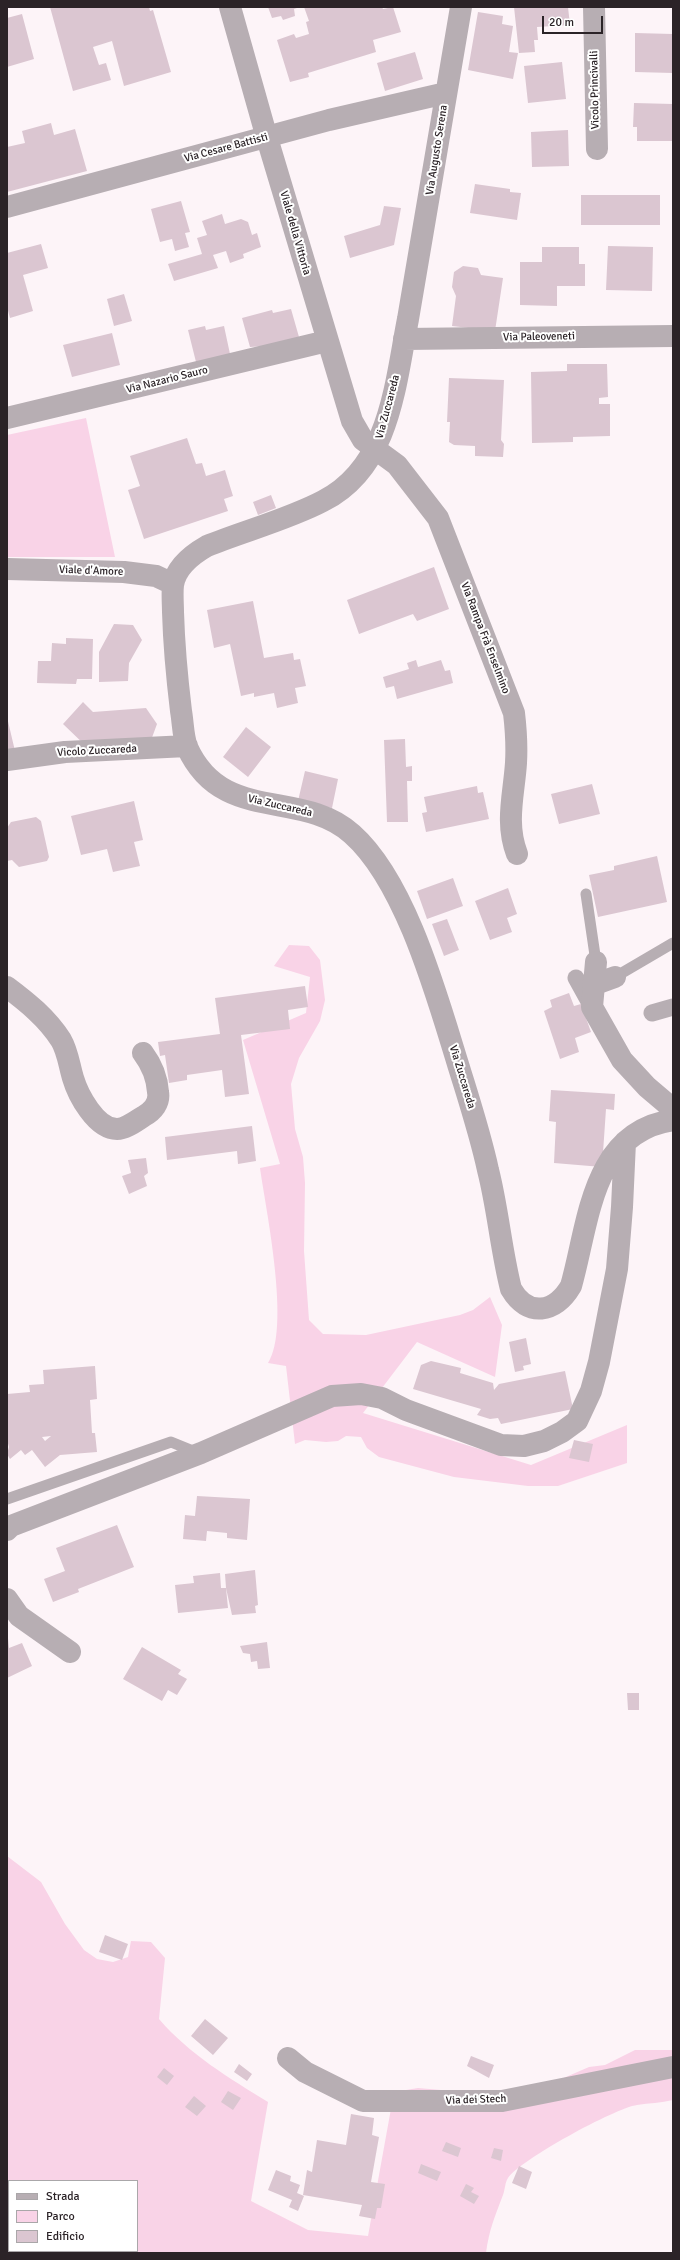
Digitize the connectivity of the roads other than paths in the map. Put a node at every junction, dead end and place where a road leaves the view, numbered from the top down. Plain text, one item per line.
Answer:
1 (230, 7) edge
2 (461, 7) edge
3 (594, 7) edge
4 (446, 93) junction
5 (267, 138) junction
6 (596, 149) dead end
7 (7, 207) edge
8 (412, 293) joint
9 (673, 336) edge
10 (404, 339) junction
11 (327, 342) junction
12 (7, 418) edge
13 (375, 451) junction
14 (7, 569) edge
15 (173, 584) junction
16 (187, 746) junction
17 (7, 760) edge
18 (517, 854) dead end
19 (586, 894) dead end
20 (673, 943) edge
21 (596, 962) joint
22 (615, 976) joint
23 (584, 981) junction
24 (7, 986) edge
25 (673, 1007) edge
26 (652, 1013) dead end
27 (143, 1053) dead end
28 (673, 1109) edge
29 (673, 1120) edge
30 (620, 1146) junction
31 (201, 1453) junction
32 (7, 1499) edge
33 (7, 1530) edge
34 (7, 1599) edge
35 (70, 1652) dead end
36 (288, 2058) dead end
37 (673, 2067) edge

1 - 5 street, Viale della Vittoria
2 - 4 street, Via Augusto Serena
3 - 6 street, Vicolo Princivalli
4 - 5 street, Via Cesare Battisti
4 - 8 street, Via Augusto Serena
5 - 7 street, Via Cesare Battisti
5 - 11 street, Viale della Vittoria
8 - 10 street, Via Zuccareda
9 - 10 street, Via Paleoveneti
10 - 13 street, Via Zuccareda
11 - 12 street, Via Nazario Sauro
11 - 13 street, Viale della Vittoria
13 - 15 street, Via Zuccareda
13 - 18 street, Via Rampa Frà Enselmino
14 - 15 street, Viale d'Amore
15 - 16 street, Via Zuccareda
16 - 17 street, Vicolo Zuccareda
16 - 30 street, Via Zuccareda
19 - 21 lane
20 - 22 lane
21 - 23 street
22 - 23 street
23 - 28 street
24 - 27 street
25 - 26 street
29 - 30 street
30 - 31 street
31 - 32 lane
31 - 33 street
34 - 35 street
36 - 37 street, Via dei Stech

